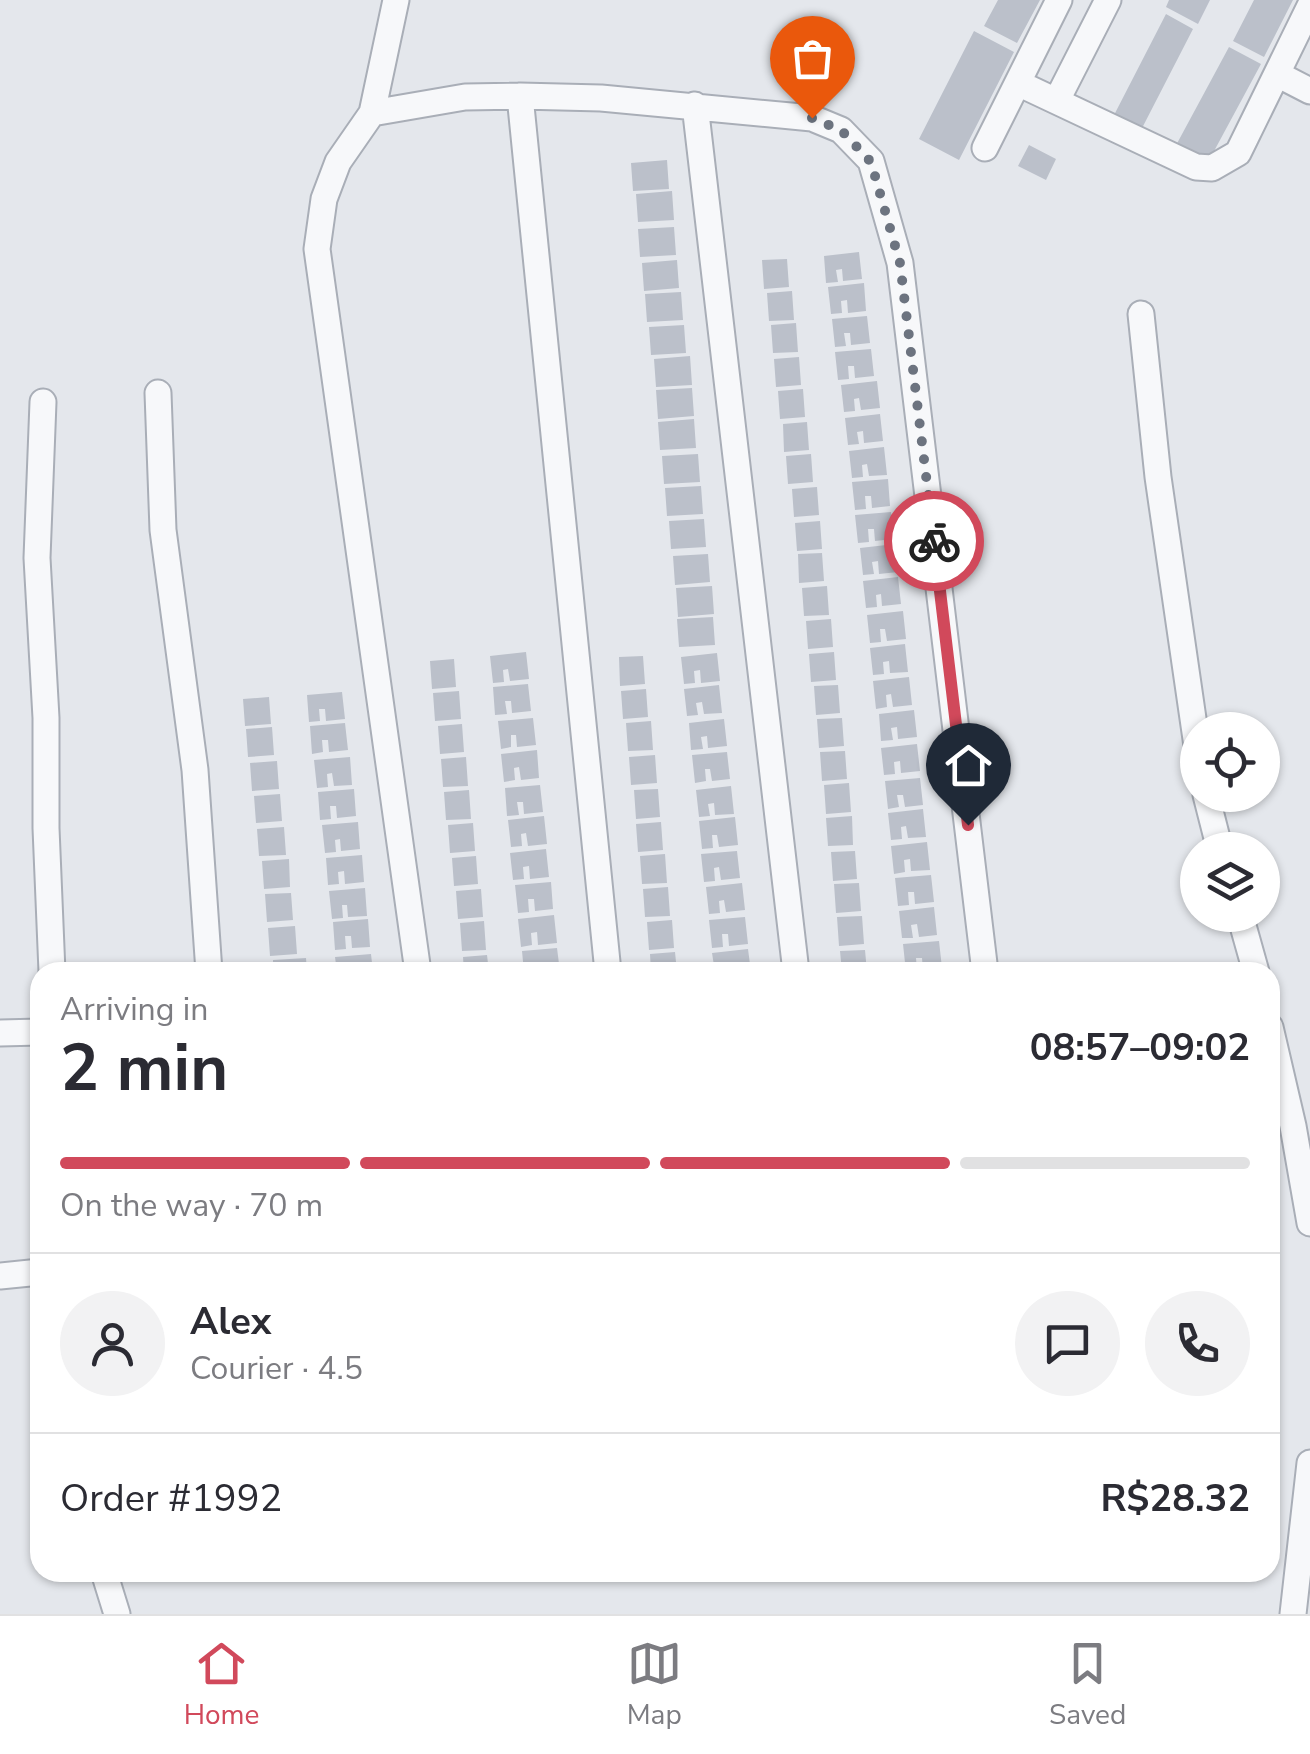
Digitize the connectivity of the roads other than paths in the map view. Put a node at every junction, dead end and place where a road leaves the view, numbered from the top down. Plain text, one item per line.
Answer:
1 (396, 0) edge
2 (1060, 0) edge
3 (1108, 0) edge
4 (1310, 6) edge
5 (1276, 74) junction
6 (1018, 83) junction
7 (1310, 91) edge
8 (520, 96) junction
9 (1057, 100) junction
10 (695, 105) junction
11 (372, 113) junction
12 (985, 148) dead end
13 (1141, 314) dead end
14 (158, 392) dead end
15 (43, 402) dead end
16 (1192, 712) edge
17 (1245, 932) edge
18 (52, 962) edge
19 (208, 962) edge
20 (417, 962) edge
21 (607, 962) edge
22 (795, 962) edge
23 (984, 962) edge
24 (1253, 962) edge
25 (30, 1032) edge
26 (0, 1033) edge
27 (1280, 1068) edge
28 (1310, 1083) edge
29 (1284, 1085) junction
30 (1310, 1223) edge
31 (30, 1273) edge
32 (0, 1276) edge
33 (1310, 1463) edge
34 (107, 1582) edge
35 (117, 1614) edge
36 (1293, 1614) edge

1 - 11 street
2 - 6 street
3 - 9 street
4 - 5 street
5 - 7 street
5 - 9 street
6 - 9 street
6 - 12 street
8 - 10 street
8 - 11 street
8 - 21 street
10 - 22 street
10 - 23 street
11 - 20 street
13 - 16 street
14 - 19 street
15 - 18 street
17 - 24 street
25 - 26 street
27 - 29 street
28 - 29 street
29 - 30 street
31 - 32 street
33 - 36 street
34 - 35 street

